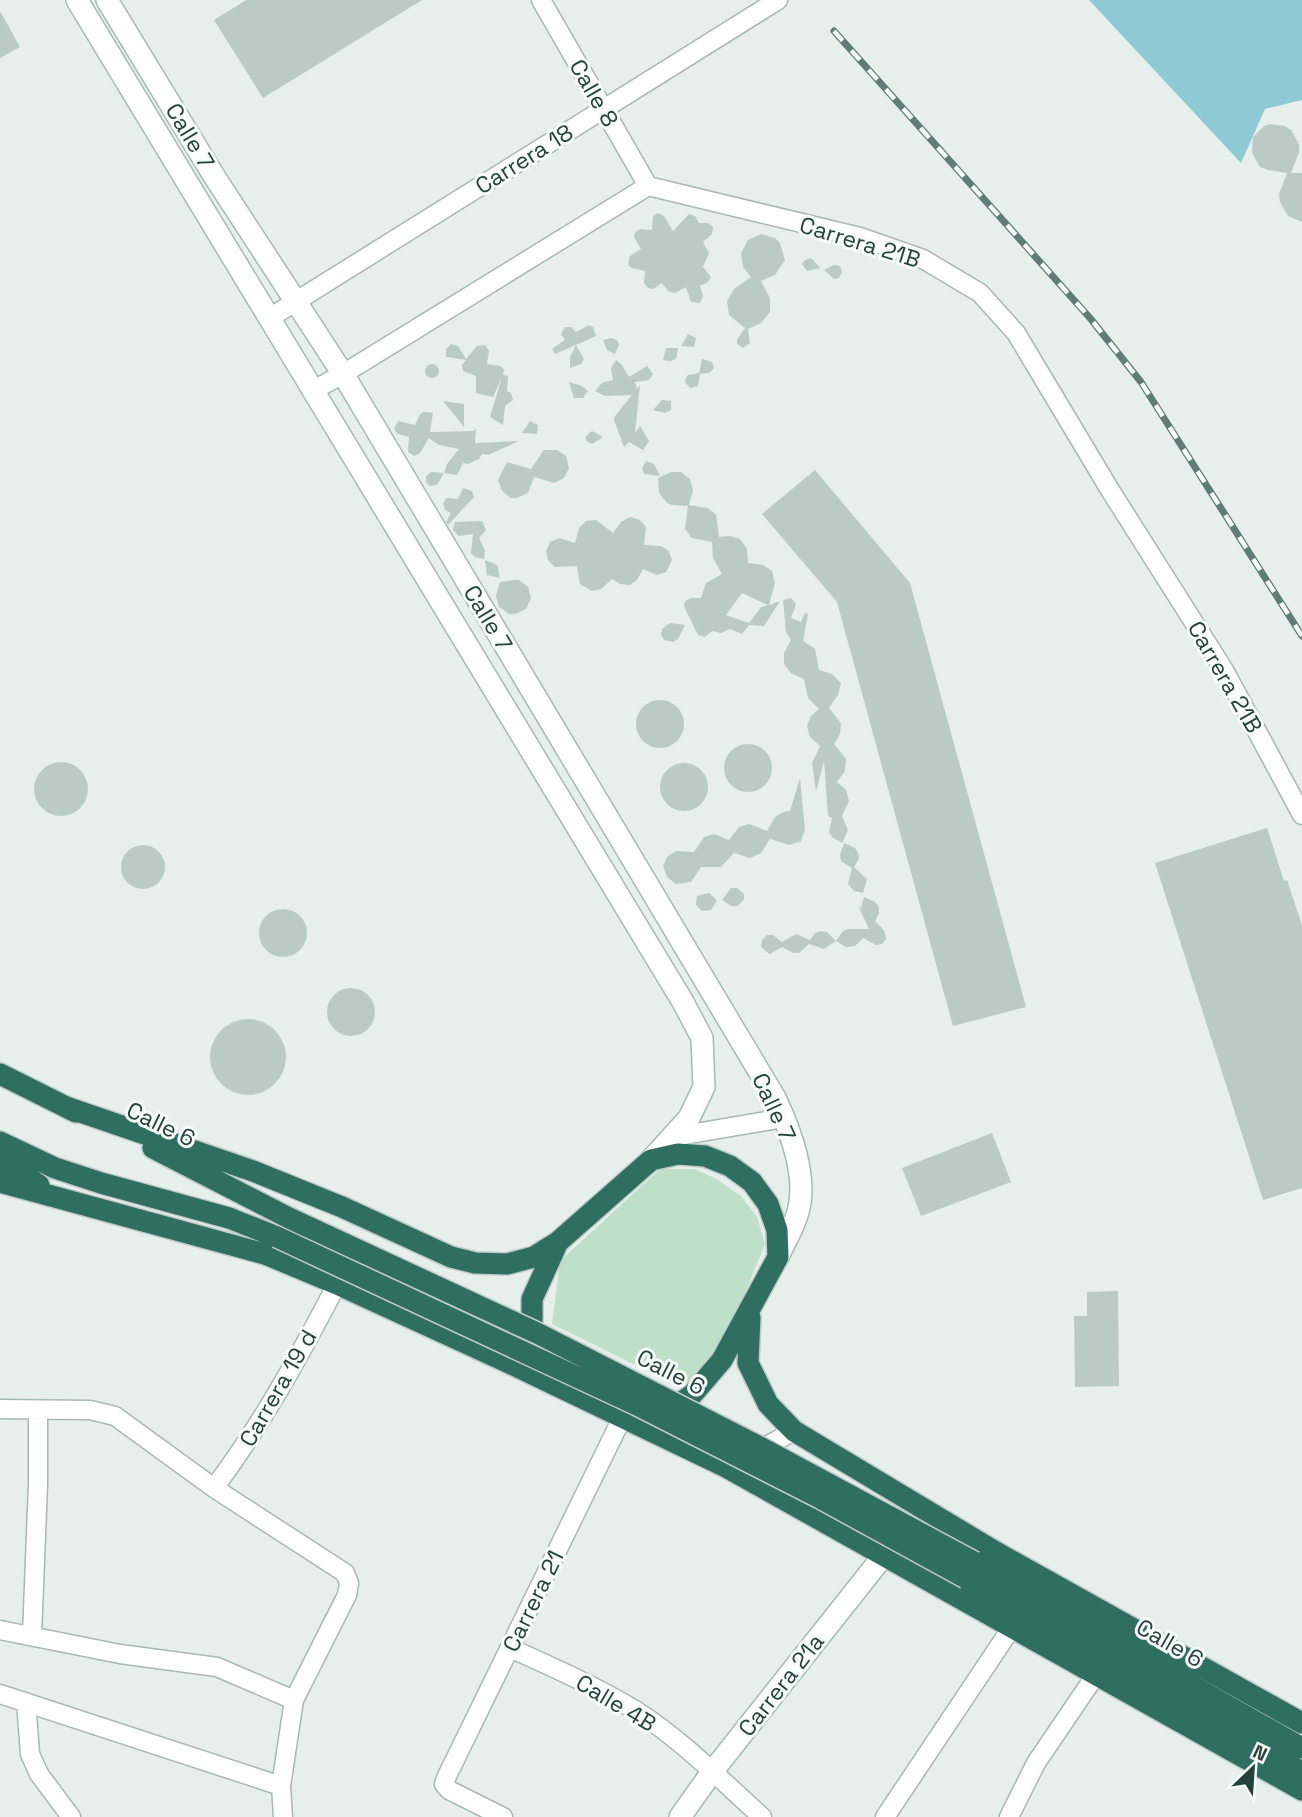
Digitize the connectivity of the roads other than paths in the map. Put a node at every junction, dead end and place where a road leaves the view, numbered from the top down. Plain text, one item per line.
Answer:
1 (77, 0) edge
2 (107, 0) edge
3 (541, 0) edge
4 (778, 0) edge
5 (603, 109) junction
6 (648, 186) junction
7 (296, 303) junction
8 (271, 317) junction
9 (343, 374) junction
10 (312, 391) junction
11 (1302, 815) edge
12 (0, 1074) edge
13 (66, 1107) junction
14 (785, 1118) junction
15 (672, 1137) junction
16 (0, 1142) edge
17 (0, 1159) edge
18 (651, 1160) junction
19 (0, 1182) edge
20 (59, 1197) junction
21 (558, 1242) junction
22 (778, 1257) junction
23 (337, 1284) junction
24 (751, 1311) junction
25 (533, 1375) junction
26 (0, 1409) edge
27 (38, 1410) junction
28 (622, 1418) junction
29 (644, 1427) junction
30 (794, 1431) junction
31 (726, 1467) junction
32 (214, 1488) junction
33 (884, 1555) junction
34 (970, 1570) junction
35 (1012, 1627) junction
36 (0, 1630) edge
37 (32, 1636) junction
38 (510, 1648) junction
39 (1095, 1676) junction
40 (0, 1694) edge
41 (294, 1700) junction
42 (26, 1702) junction
43 (1302, 1723) edge
44 (1302, 1748) edge
45 (712, 1772) junction
46 (1302, 1772) edge
47 (281, 1786) junction
48 (1302, 1790) edge
49 (71, 1817) edge
50 (283, 1817) edge
51 (503, 1817) edge
52 (680, 1817) edge
53 (762, 1817) edge
54 (885, 1817) edge
55 (1009, 1817) edge

1 - 8 main road, Calle 7
2 - 7 main road, Calle 7
3 - 5 street, Calle 8
4 - 5 street, Carrera 18
5 - 6 street, Calle 8
5 - 7 street, Carrera 18
6 - 9 street
6 - 11 street, Carrera 21B
7 - 8 street, Carrera 18
7 - 9 main road, Calle 7
8 - 10 main road, Calle 7
9 - 10 street
9 - 14 main road, Calle 7
10 - 15 main road, Calle 7
12 - 13 highway, Calle 6
13 - 21 highway
13 - 34 highway, Calle 6, bridge
14 - 15 street
14 - 22 main road, Calle 7
15 - 18 main road, Calle 7
16 - 34 highway, Calle 6, bridge
17 - 20 highway
18 - 21 highway
18 - 22 highway
19 - 20 highway
20 - 23 highway
21 - 25 highway
22 - 24 highway
23 - 25 highway
23 - 32 street, Carrera 19 d
24 - 29 highway
24 - 30 highway
25 - 28 highway
26 - 27 street
27 - 32 street
27 - 37 street
28 - 29 highway
28 - 38 street, Carrera 21
29 - 31 highway
30 - 31 street
30 - 43 highway
31 - 33 highway
32 - 41 street
33 - 35 highway
33 - 45 main road, Carrera 21a
34 - 44 highway, Calle 6
34 - 46 highway, Calle 6
35 - 39 highway
35 - 54 street
36 - 37 street
37 - 41 street
38 - 45 street, Calle 4B
38 - 51 street, Carrera 21
39 - 48 highway
39 - 55 street
40 - 42 street
41 - 47 street
42 - 47 street
42 - 49 street
45 - 52 main road, Carrera 21a
45 - 53 street, Calle 4B
47 - 50 street

